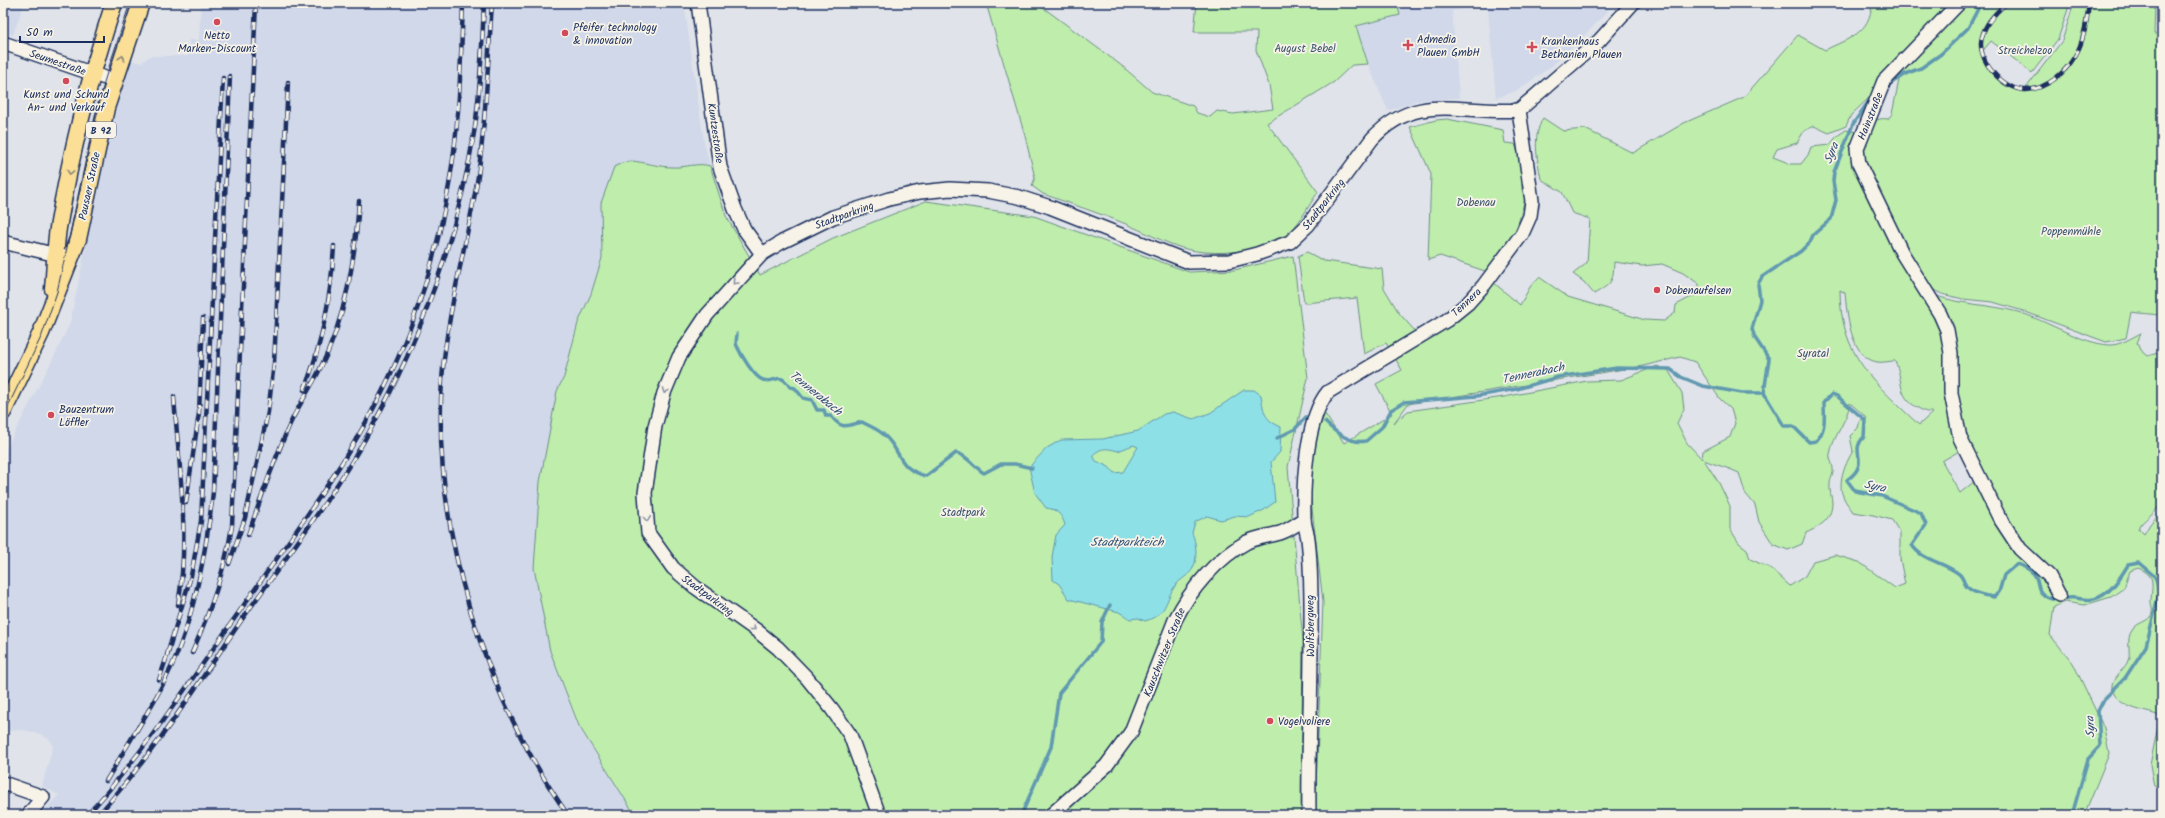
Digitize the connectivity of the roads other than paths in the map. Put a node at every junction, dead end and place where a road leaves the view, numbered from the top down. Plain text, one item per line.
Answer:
1 (114, 3) edge
2 (141, 3) edge
3 (698, 3) edge
4 (1633, 3) edge
5 (1959, 3) edge
6 (3, 43) edge
7 (92, 74) junction
8 (114, 81) junction
9 (1519, 110) junction
10 (3, 242) edge
11 (762, 254) junction
12 (63, 257) junction
13 (3, 412) edge
14 (1309, 438) joint
15 (1304, 520) junction
16 (2059, 594) dead end
17 (3, 783) edge
18 (28, 815) edge
19 (879, 815) edge
20 (1051, 815) edge
21 (1309, 815) edge

1 - 7 main road, Pausaer Straße / B 92
8 -> 2 main road, Pausaer Straße / B 92
3 - 11 street, Kuntzestraße
4 - 9 street
5 - 16 street, Hainstraße
6 - 7 street, Seumestraße
7 - 8 street, Seumestraße
7 -> 12 main road, Pausaer Straße / B 92
8 - 12 main road, Pausaer Straße / B 92
9 - 11 street, Stadtparkring
9 - 14 street, Tennera
10 - 12 street
11 -> 19 street, Stadtparkring
12 - 13 main road, Pausaer Straße / B 92
14 - 15 street, Wolfsbergweg
15 - 20 street, Kauschwitzer Straße
15 - 21 street, Wolfsbergweg
17 - 18 street

